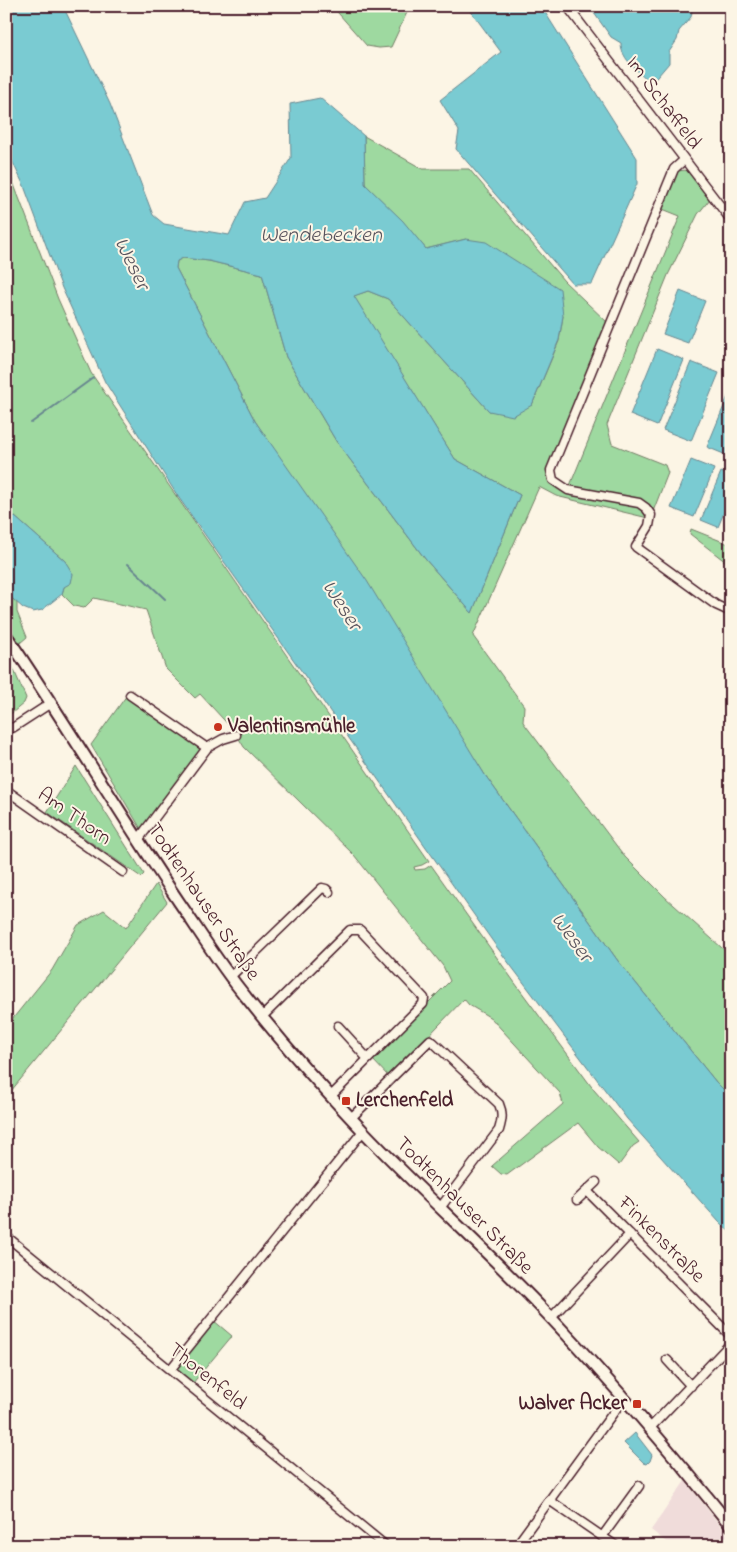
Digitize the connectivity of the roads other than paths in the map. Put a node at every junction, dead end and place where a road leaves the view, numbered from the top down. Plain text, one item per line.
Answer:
1 (567, 6) edge
2 (684, 160) junction
3 (731, 220) edge
4 (731, 612) edge
5 (7, 637) edge
6 (130, 695) dead end
7 (52, 703) junction
8 (6, 730) edge
9 (236, 735) dead end
10 (207, 748) junction
11 (8, 795) edge
12 (138, 840) junction
13 (123, 872) dead end
14 (329, 892) dead end
15 (230, 977) junction
16 (262, 1018) junction
17 (338, 1026) dead end
18 (368, 1059) junction
19 (331, 1096) junction
20 (352, 1118) junction
21 (364, 1132) junction
22 (596, 1182) dead end
23 (587, 1191) junction
24 (578, 1200) dead end
25 (440, 1208) junction
26 (630, 1234) junction
27 (6, 1236) edge
28 (551, 1318) junction
29 (731, 1336) edge
30 (731, 1343) edge
31 (667, 1360) dead end
32 (170, 1370) junction
33 (690, 1386) junction
34 (624, 1398) junction
35 (650, 1428) junction
36 (639, 1486) dead end
37 (549, 1500) junction
38 (731, 1526) edge
39 (602, 1537) junction
40 (386, 1546) edge
41 (516, 1546) edge
42 (616, 1546) edge

1 - 2 street, Im Schaffeld
2 - 3 street, Im Schaffeld
2 - 4 street
5 - 7 main road, Todtenhauser Straße
6 - 10 street
7 - 8 street
7 - 12 main road, Todtenhauser Straße
9 - 10 street
10 - 12 street
11 - 13 street, Am Thorn
12 - 15 main road, Todtenhauser Straße
14 - 15 street
15 - 16 main road, Todtenhauser Straße
16 - 18 street
16 - 19 main road, Todtenhauser Straße
17 - 18 street
18 - 19 street
19 - 20 main road, Todtenhauser Straße
20 - 21 main road, Todtenhauser Straße
20 - 25 street
21 - 25 main road, Todtenhauser Straße
21 - 32 street
22 - 23 street, Finkenstraße
23 - 24 street, Finkenstraße
23 - 26 street, Finkenstraße
25 - 28 main road, Todtenhauser Straße
26 - 28 street
26 - 29 street, Finkenstraße
27 - 32 street, Thorenfeld
28 - 34 main road, Todtenhauser Straße
30 - 33 street
31 - 33 street
32 - 40 street, Thorenfeld
33 - 35 street
34 - 35 main road, Todtenhauser Straße
34 - 37 street
35 - 38 main road, Todtenhauser Straße
36 - 39 street
37 - 39 street
37 - 41 street
39 - 42 street

